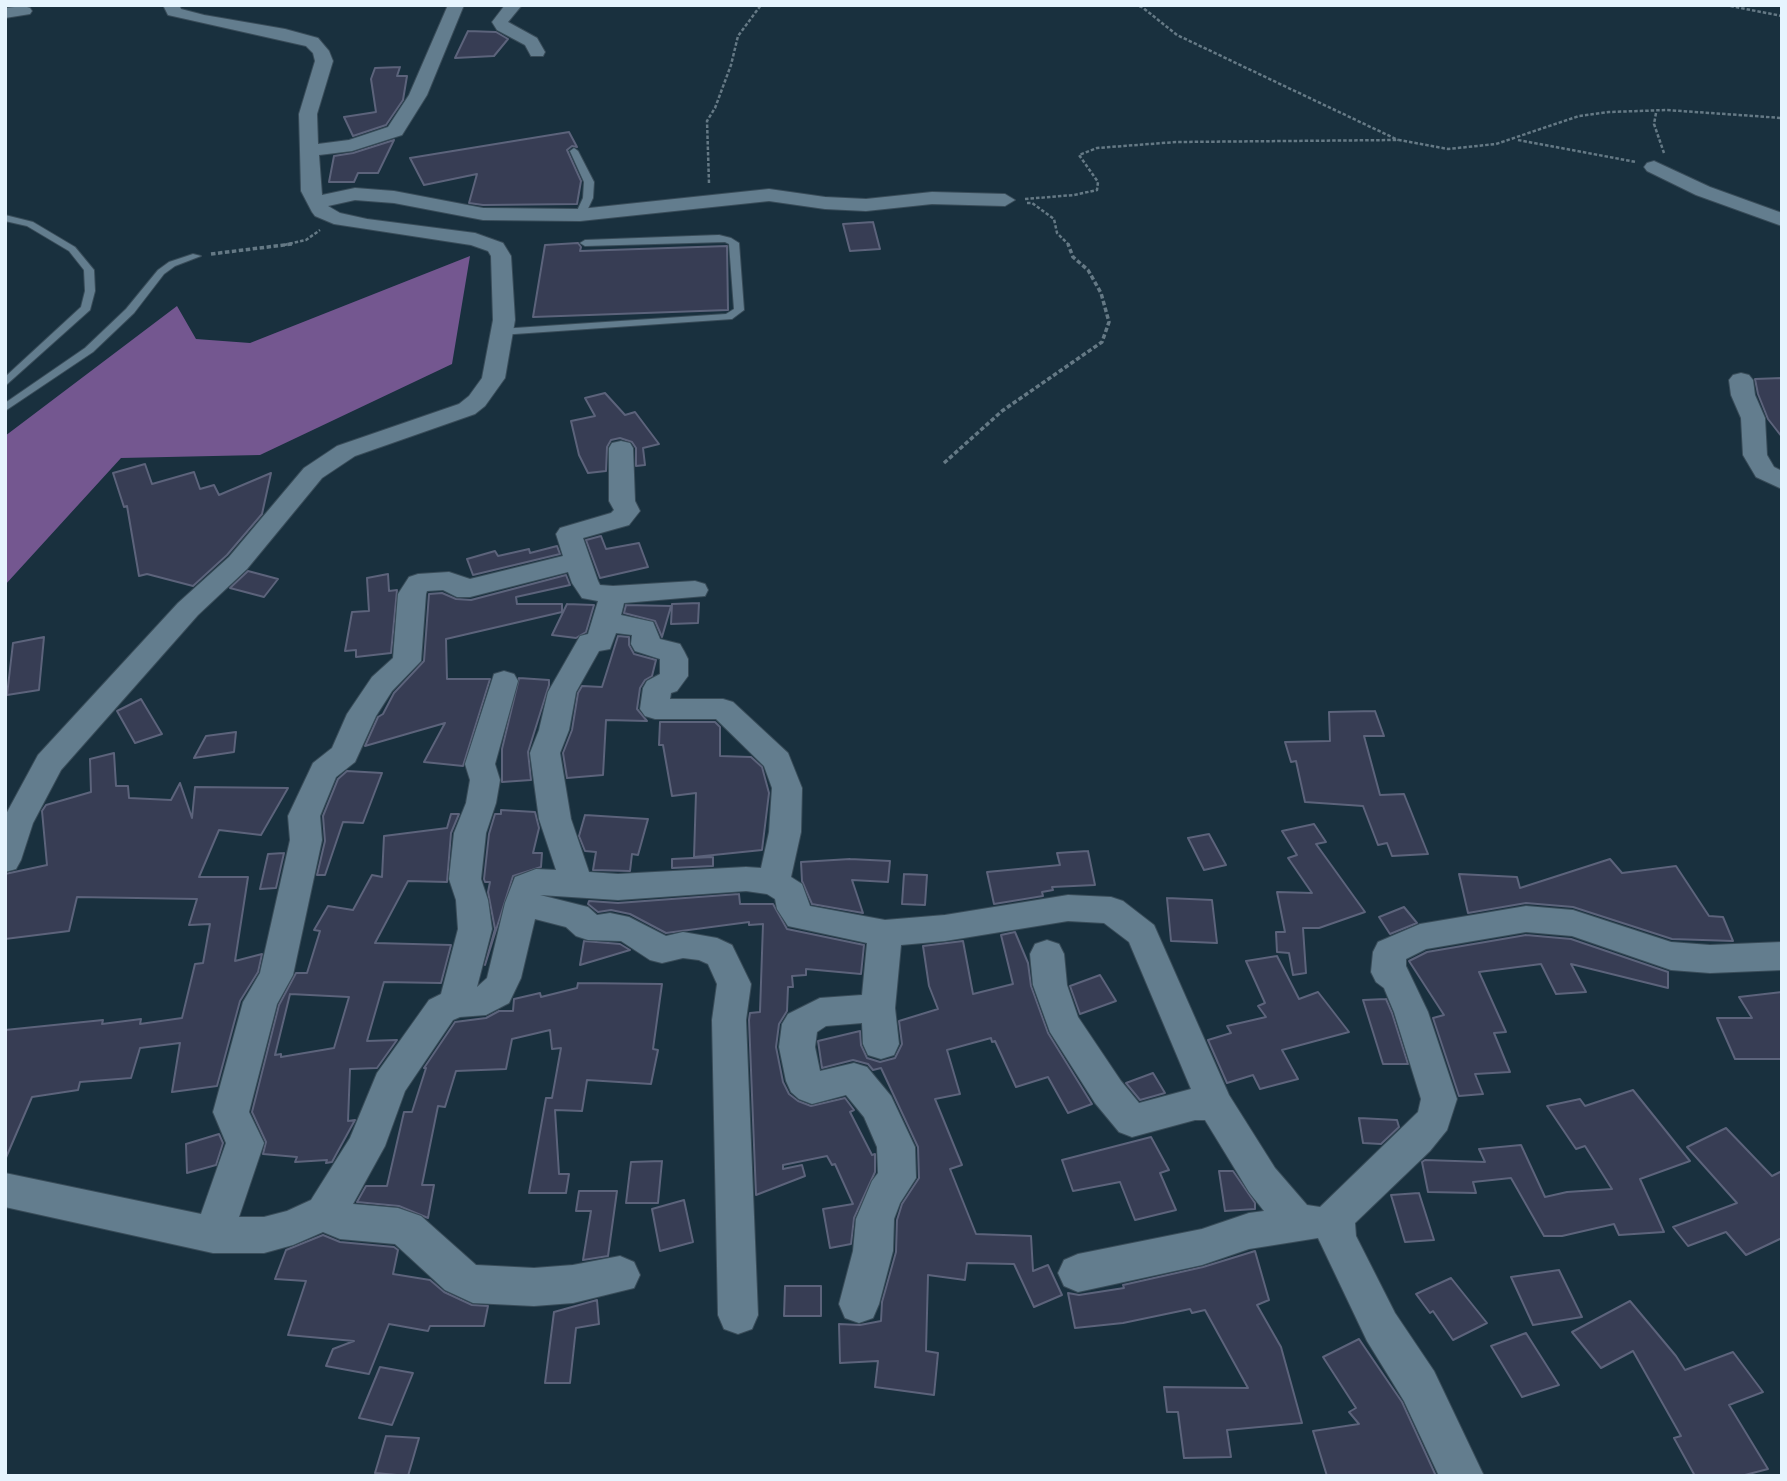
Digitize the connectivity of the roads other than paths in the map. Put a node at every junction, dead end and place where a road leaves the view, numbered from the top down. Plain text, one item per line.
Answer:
1 (171, 5) edge
2 (456, 5) edge
3 (514, 5) edge
4 (24, 11) dead end
5 (5, 13) edge
6 (537, 51) dead end
7 (309, 151) junction
8 (574, 151) dead end
9 (1654, 167) road end
10 (1005, 200) road end
11 (316, 203) junction
12 (580, 215) junction
13 (5, 218) edge
14 (1782, 220) edge
15 (585, 243) dead end
16 (196, 256) road end
17 (500, 332) junction
18 (1741, 380) dead end
19 (5, 383) edge
20 (5, 408) edge
21 (621, 449) dead end
22 (1782, 482) edge
23 (578, 561) junction
24 (695, 590) dead end
25 (610, 609) junction
26 (504, 681) dead end
27 (5, 860) edge
28 (774, 882) junction
29 (577, 883) junction
30 (521, 903) junction
31 (885, 933) junction
32 (1047, 954) dead end
33 (1782, 956) edge
34 (456, 1003) junction
35 (878, 1008) junction
36 (881, 1044) dead end
37 (1214, 1104) junction
38 (5, 1190) edge
39 (325, 1212) junction
40 (1317, 1221) junction
41 (213, 1235) junction
42 (1078, 1273) dead end
43 (620, 1275) dead end
44 (859, 1304) dead end
45 (738, 1315) dead end
46 (1462, 1476) edge

1 - 7 street
2 - 7 street
3 - 6 street
4 - 5 street
7 - 11 street
8 - 12 lane
9 - 14 street
10 - 12 street
11 - 12 street
11 - 17 street
13 - 19 lane
15 - 17 lane
16 - 20 lane
17 - 27 street
18 - 22 street
21 - 23 street
23 - 25 street
23 - 41 street
24 - 25 street
25 - 28 street
25 - 29 street
26 - 34 street
28 - 29 street
28 - 31 street
29 - 30 street
30 - 34 street
30 - 45 street
31 - 35 street
31 - 37 street
32 - 37 street
33 - 40 street
34 - 39 street
35 - 36 street
35 - 44 street
37 - 40 street
38 - 41 street
39 - 41 street
39 - 43 street
40 - 42 street
40 - 46 street

